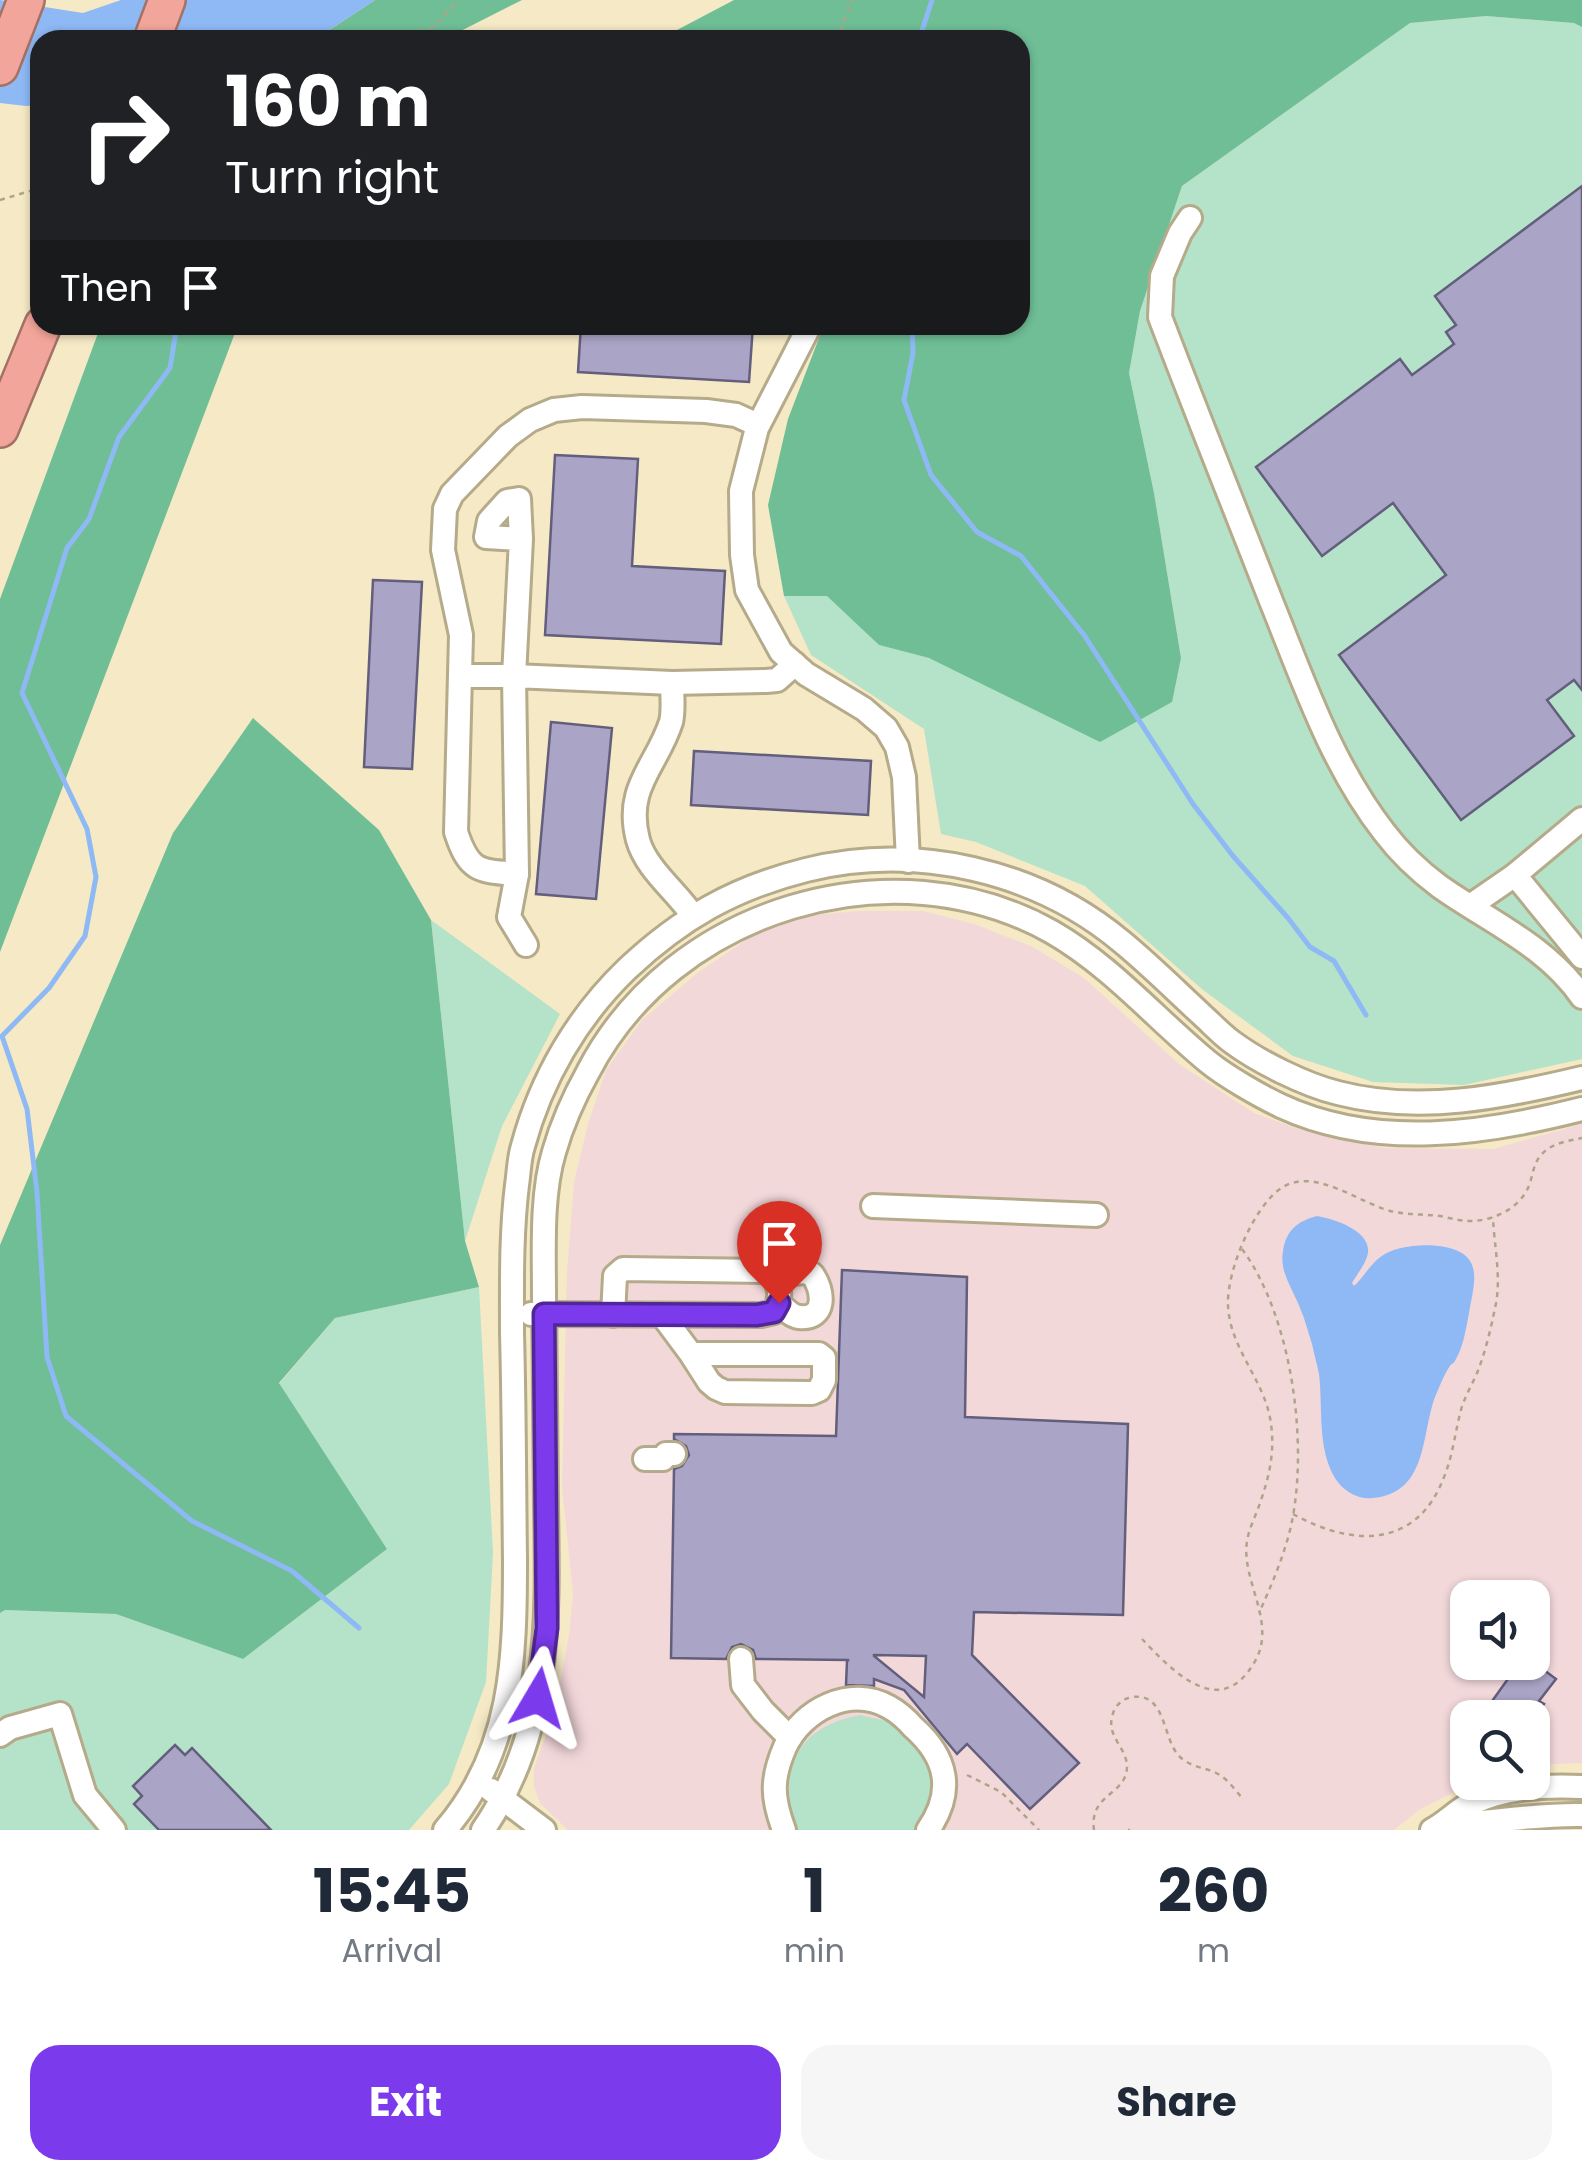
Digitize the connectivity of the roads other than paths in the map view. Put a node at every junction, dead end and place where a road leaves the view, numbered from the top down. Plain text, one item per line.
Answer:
1 (26, 0) edge
2 (167, 0) edge
3 (156, 30) edge
4 (0, 67) edge
5 (1190, 218) dead end
6 (40, 335) edge
7 (805, 335) edge
8 (758, 425) junction
9 (0, 429) edge
10 (521, 539) dead end
11 (795, 664) junction
12 (460, 676) junction
13 (514, 676) junction
14 (672, 683) junction
15 (1582, 819) edge
16 (908, 861) junction
17 (517, 874) junction
18 (1515, 876) junction
19 (1470, 906) junction
20 (694, 916) junction
21 (526, 944) dead end
22 (1582, 957) edge
23 (1582, 997) edge
24 (1582, 1078) edge
25 (1582, 1109) edge
26 (873, 1206) dead end
27 (1096, 1215) dead end
28 (774, 1276) junction
29 (779, 1303) junction
30 (512, 1314) junction
31 (544, 1314) junction
32 (613, 1315) junction
33 (662, 1315) junction
34 (691, 1354) junction
35 (741, 1659) dead end
36 (0, 1734) edge
37 (790, 1738) junction
38 (478, 1781) junction
39 (1582, 1786) edge
40 (503, 1799) junction
41 (462, 1807) junction
42 (1582, 1815) edge
43 (488, 1828) edge
44 (1437, 1828) edge
45 (114, 1830) edge
46 (444, 1830) edge
47 (544, 1830) edge
48 (784, 1830) edge
49 (928, 1830) edge

1 - 4 highway
2 - 3 highway
5 - 19 street
6 - 9 highway
7 - 8 street
8 - 11 street
8 - 12 street
10 - 13 street
11 - 14 street
11 - 16 street
12 - 13 street
12 - 17 street
13 - 14 street
13 - 17 street
14 - 20 street
15 - 18 street
16 - 20 street
16 - 24 street
17 - 21 street
18 - 19 street
18 - 22 street
19 - 23 street
20 - 30 street
25 - 31 street
26 - 27 street
28 - 29 street
28 - 29 street
28 - 32 street
29 - 33 street
30 - 31 street
30 - 38 street
31 - 32 street
31 - 40 street
32 - 33 street
33 - 34 street
34 - 34 street
35 - 37 street
36 - 45 street
37 - 48 street
37 - 49 street
38 - 40 street
38 - 41 street
39 - 44 street
40 - 43 street
40 - 47 street
41 - 43 street
41 - 46 street
42 - 44 street

